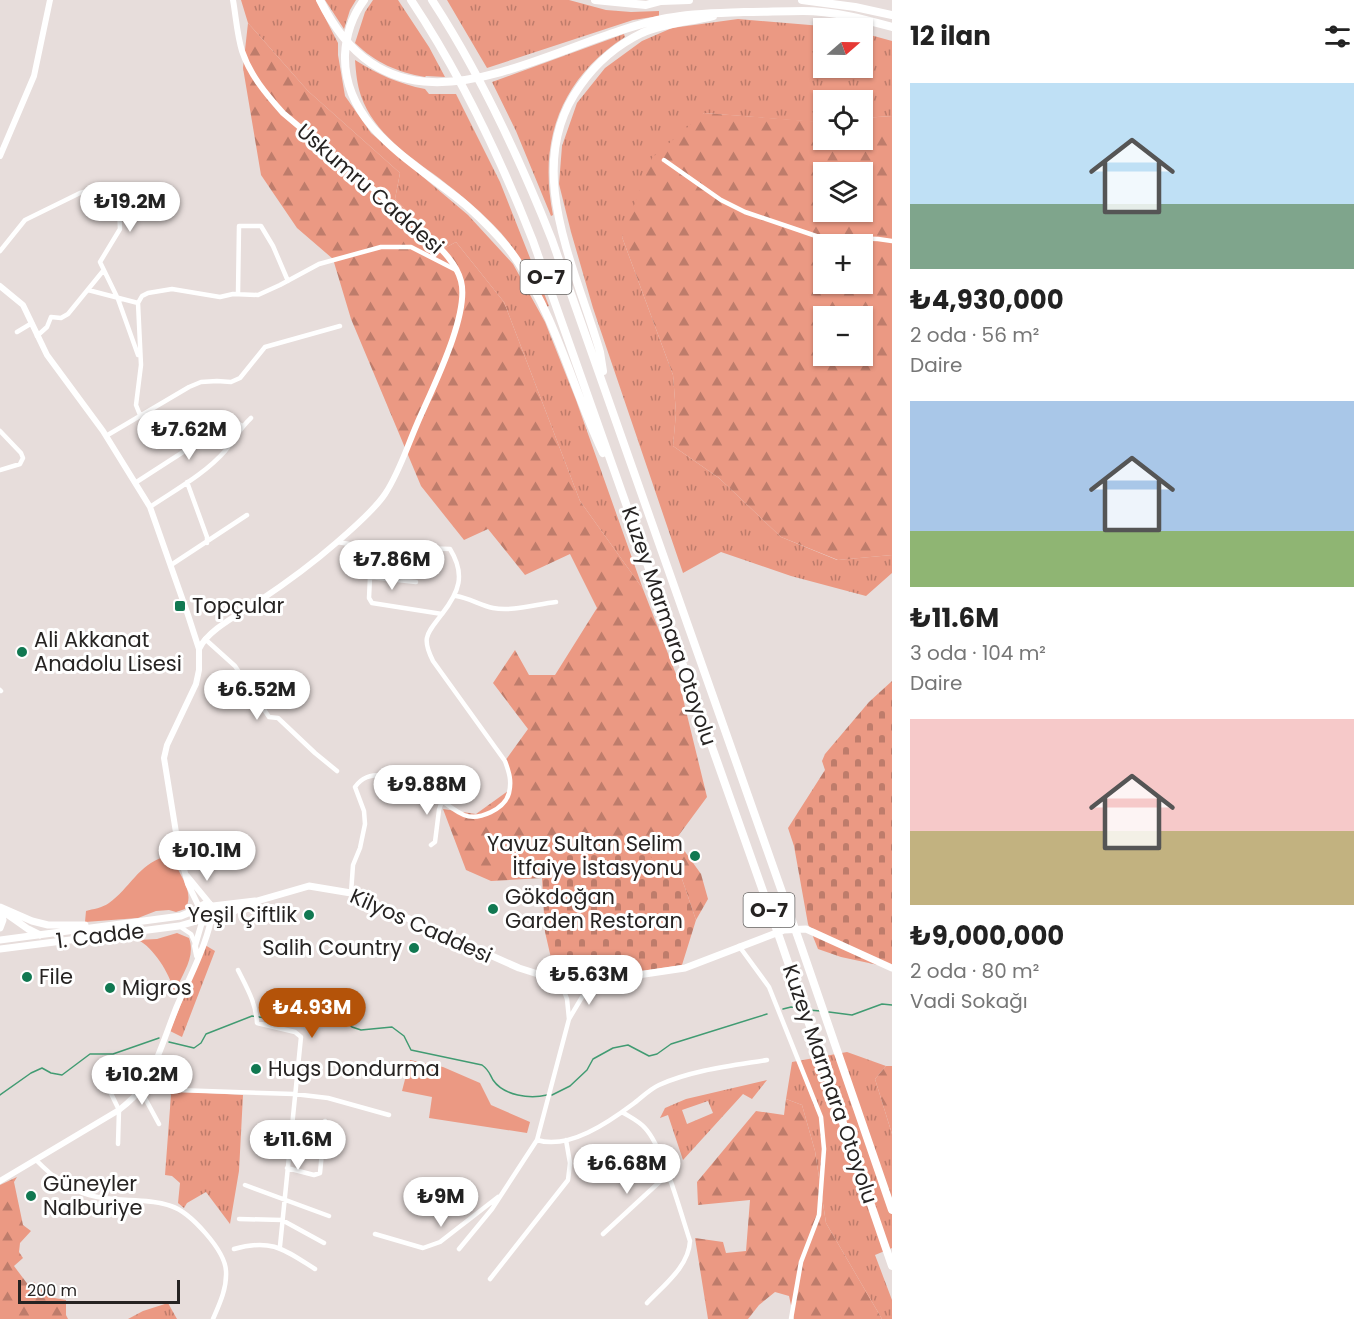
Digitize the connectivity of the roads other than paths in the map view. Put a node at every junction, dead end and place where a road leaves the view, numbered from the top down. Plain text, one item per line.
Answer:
1 (50, 0) edge
2 (233, 0) edge
3 (320, 0) edge
4 (364, 0) edge
5 (411, 0) edge
6 (432, 0) edge
7 (595, 0) edge
8 (689, 0) edge
9 (802, 0) edge
10 (656, 1) edge
11 (728, 13) junction
12 (892, 15) edge
13 (892, 27) edge
14 (1, 155) edge
15 (664, 160) dead end
16 (103, 188) dead end
17 (141, 194) dead end
18 (892, 242) edge
19 (0, 251) edge
20 (456, 270) junction
21 (103, 271) junction
22 (288, 281) junction
23 (0, 286) edge
24 (88, 290) junction
25 (238, 294) junction
26 (117, 299) junction
27 (138, 303) junction
28 (32, 322) junction
29 (340, 326) dead end
30 (17, 332) dead end
31 (37, 336) junction
32 (140, 361) junction
33 (607, 393) junction
34 (140, 415) junction
35 (251, 418) dead end
36 (242, 426) junction
37 (0, 431) edge
38 (106, 436) junction
39 (0, 470) edge
40 (617, 478) junction
41 (187, 482) junction
42 (135, 483) junction
43 (150, 507) junction
44 (247, 515) dead end
45 (337, 542) junction
46 (207, 543) junction
47 (362, 546) junction
48 (171, 565) junction
49 (370, 577) junction
50 (416, 582) dead end
51 (456, 596) junction
52 (556, 602) dead end
53 (442, 614) junction
54 (205, 639) junction
55 (199, 649) junction
56 (337, 771) dead end
57 (442, 801) junction
58 (431, 845) dead end
59 (186, 876) junction
60 (192, 892) junction
61 (351, 893) junction
62 (257, 901) junction
63 (212, 905) junction
64 (198, 908) junction
65 (0, 909) edge
66 (186, 914) junction
67 (212, 919) junction
68 (201, 921) junction
69 (179, 926) junction
70 (100, 927) junction
71 (0, 928) edge
72 (39, 935) junction
73 (0, 940) edge
74 (56, 942) junction
75 (195, 946) junction
76 (739, 946) junction
77 (0, 949) edge
78 (198, 957) junction
79 (892, 968) edge
80 (238, 970) dead end
81 (560, 981) junction
82 (591, 982) junction
83 (569, 1019) junction
84 (767, 1060) dead end
85 (152, 1071) junction
86 (104, 1079) dead end
87 (164, 1088) junction
88 (141, 1089) junction
89 (294, 1094) junction
90 (119, 1110) junction
91 (622, 1112) junction
92 (389, 1114) dead end
93 (325, 1121) dead end
94 (159, 1124) dead end
95 (537, 1140) junction
96 (566, 1140) junction
97 (118, 1144) dead end
98 (36, 1160) junction
99 (287, 1168) junction
100 (668, 1175) junction
101 (0, 1181) edge
102 (245, 1185) dead end
103 (498, 1197) junction
104 (284, 1199) junction
105 (892, 1210) edge
106 (329, 1216) dead end
107 (239, 1219) dead end
108 (282, 1220) junction
109 (375, 1234) dead end
110 (603, 1234) dead end
111 (324, 1243) dead end
112 (279, 1246) junction
113 (234, 1249) dead end
114 (459, 1249) dead end
115 (892, 1266) edge
116 (315, 1269) dead end
117 (490, 1279) dead end
118 (647, 1303) dead end
119 (213, 1319) edge
120 (791, 1319) edge

1 - 14 main road
2 - 20 main road, Uskumru Caddesi
3 - 11 highway
4 - 40 highway
5 - 40 highway, Kuzey Marmara Otoyolu / O-7
6 - 33 highway, Kuzey Marmara Otoyolu / O-7
7 - 10 highway
8 - 10 highway
9 - 12 highway
11 - 13 highway
11 - 33 highway
15 - 18 street
16 - 19 street
17 - 21 street
20 - 22 street
20 - 45 main road, Uskumru Caddesi
21 - 24 street
21 - 26 street
22 - 25 street
22 - 25 street
23 - 28 main road
24 - 26 street
24 - 31 street
25 - 27 street
26 - 27 street
26 - 32 street
27 - 32 street
28 - 30 street
28 - 31 main road
29 - 34 street
31 - 38 main road
32 - 34 street
33 - 105 highway, Kuzey Marmara Otoyolu / O-7
34 - 38 street
35 - 36 street
36 - 41 street
36 - 42 street
37 - 39 street
38 - 42 main road
40 - 115 highway, Kuzey Marmara Otoyolu / O-7
41 - 43 street
41 - 46 street
42 - 43 main road
43 - 48 main road
44 - 46 street
45 - 47 street
45 - 54 main road, Uskumru Caddesi
46 - 48 street
47 - 49 street
47 - 51 street
48 - 55 main road
49 - 50 street
49 - 53 street
51 - 52 street
51 - 53 street
53 - 57 street
54 - 55 main road, Uskumru Caddesi
54 - 56 street
55 - 59 main road
57 - 58 street
57 - 61 street
59 - 60 main road
59 - 63 main road
60 - 64 main road
60 - 66 main road
61 - 62 main road, Kilyos Caddesi
61 - 81 main road, Kilyos Caddesi
62 - 63 main road
62 - 67 main road
63 - 64 main road
63 - 67 main road
64 - 66 main road, 1. Cadde
64 - 68 main road
65 - 70 main road
65 - 71 main road
65 - 72 main road
66 - 70 main road, 1. Cadde
67 - 68 main road
67 - 78 main road
68 - 69 main road, 1. Cadde
68 - 75 main road
69 - 74 main road, 1. Cadde
69 - 75 street
70 - 72 main road, 1. Cadde
72 - 73 main road, 1. Cadde
72 - 74 main road
74 - 77 main road, 1. Cadde
75 - 78 main road
76 - 79 main road, Kilyos Caddesi
76 - 82 main road, Kilyos Caddesi
76 - 120 street
78 - 85 main road
80 - 89 street
81 - 82 main road, Kilyos Caddesi
81 - 83 street
82 - 83 street
83 - 95 street
84 - 91 street
85 - 87 street
85 - 88 main road
86 - 90 street
87 - 88 street
87 - 89 street
88 - 90 main road
88 - 94 street
89 - 92 street
89 - 99 street
90 - 97 street
90 - 98 main road
91 - 96 street
91 - 100 street
93 - 99 street
95 - 96 street
95 - 103 street
96 - 117 street
98 - 101 main road
98 - 119 street
99 - 104 street
100 - 110 street
100 - 118 street
102 - 104 street
103 - 109 street
103 - 114 street
104 - 106 street
104 - 108 street
107 - 108 street
108 - 111 street
108 - 112 street
112 - 113 street
112 - 116 street

